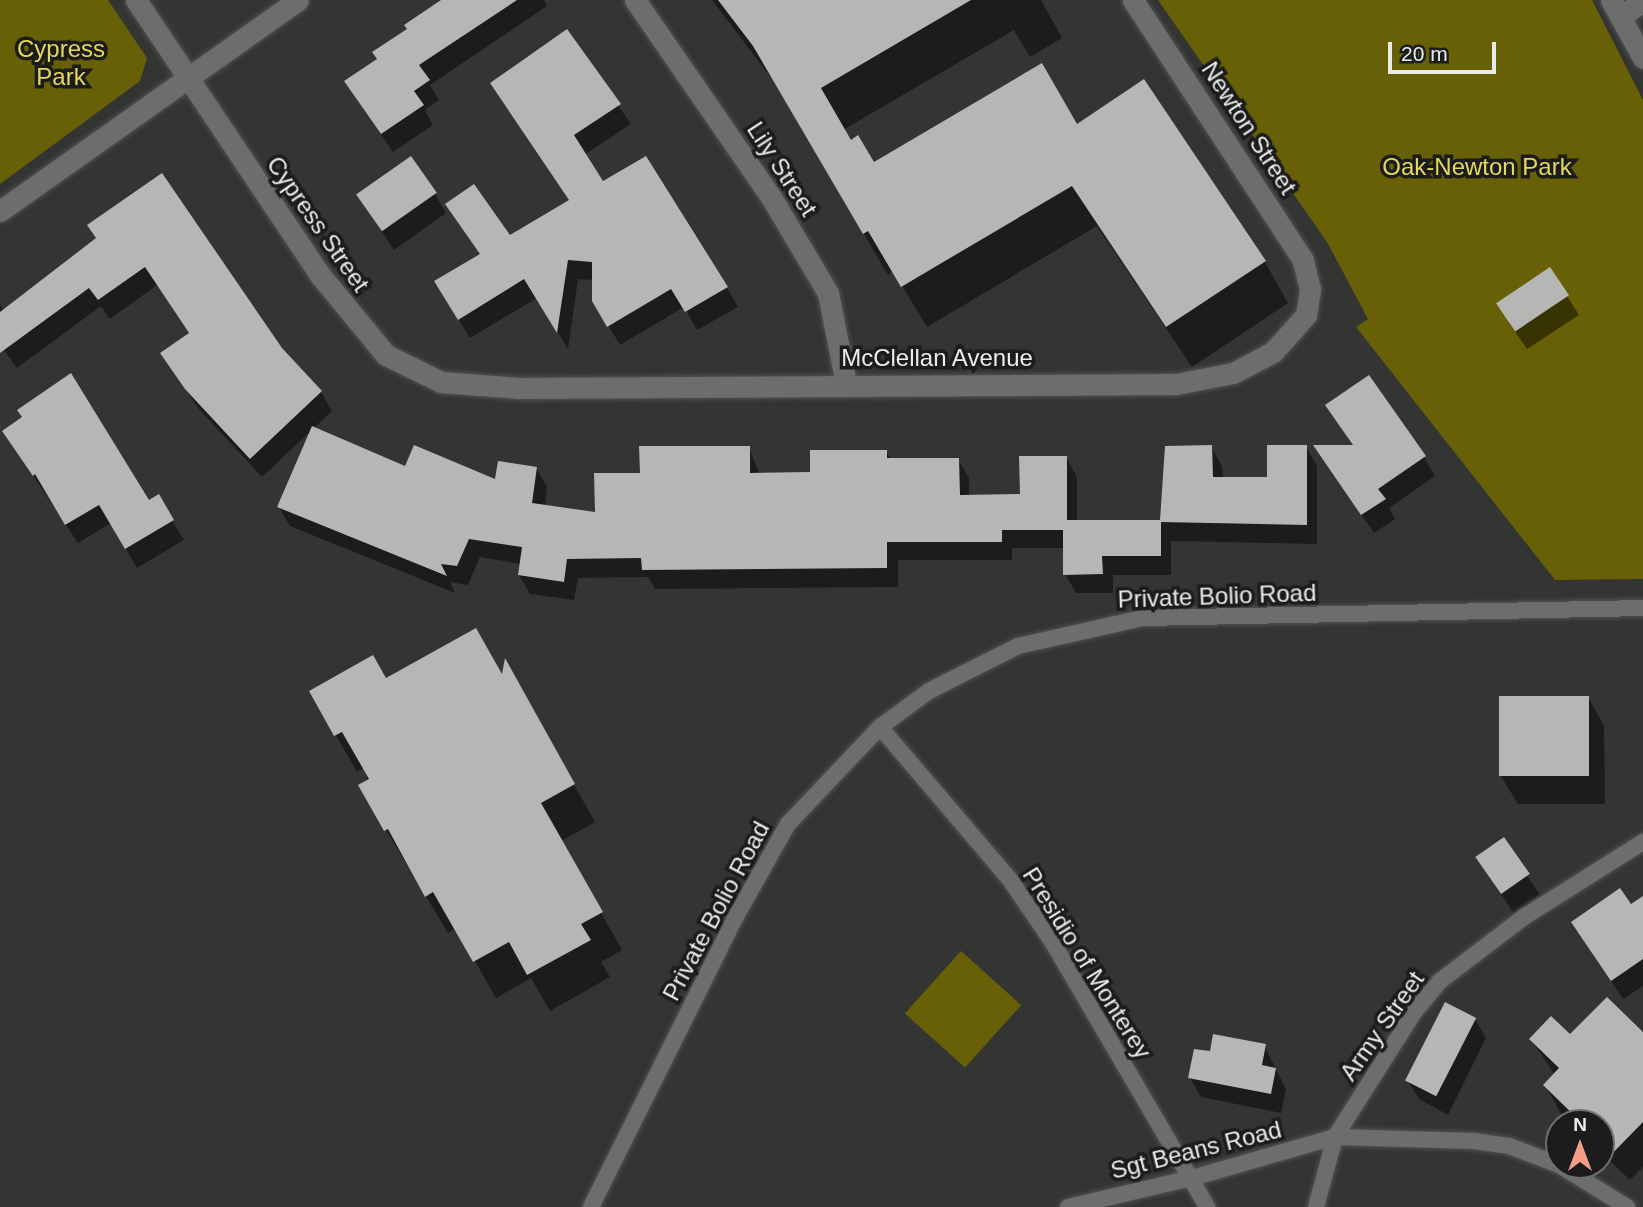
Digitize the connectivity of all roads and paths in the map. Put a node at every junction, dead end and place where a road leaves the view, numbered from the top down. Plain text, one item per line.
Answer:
1 (136, 0) edge
2 (298, 0) edge
3 (635, 0) edge
4 (1133, 0) edge
5 (1643, 1) edge
6 (1616, 8) edge
7 (1643, 58) edge
8 (186, 77) junction
9 (0, 211) edge
10 (1310, 289) joint
11 (846, 384) junction
12 (520, 388) joint
13 (1643, 608) edge
14 (880, 727) junction
15 (1643, 842) edge
16 (1335, 1137) junction
17 (1545, 1160) edge
18 (1192, 1178) junction
19 (1582, 1179) edge
20 (591, 1207) edge
21 (1068, 1207) edge
22 (1207, 1207) edge
23 (1316, 1207) edge
24 (1627, 1207) edge

1 - 8 street, Cypress Street
2 - 8 street
3 - 11 street, Lily Street
4 - 10 street, Newton Street
5 - 6 street
6 - 7 street
8 - 9 street
8 - 12 street, Cypress Street
10 - 11 street, McClellan Avenue
11 - 12 street, McClellan Avenue
13 - 14 lane, Private Bolio Road
14 - 18 lane, Presidio of Monterey
14 - 20 lane, Private Bolio Road
15 - 16 lane, Army Street
16 - 17 lane, Sgt Beans Road
16 - 18 lane, Sgt Beans Road
16 - 23 lane, Army Street
18 - 21 lane, Sgt Beans Road
18 - 22 lane, Presidio of Monterey
19 - 24 lane, Sgt Beans Road

